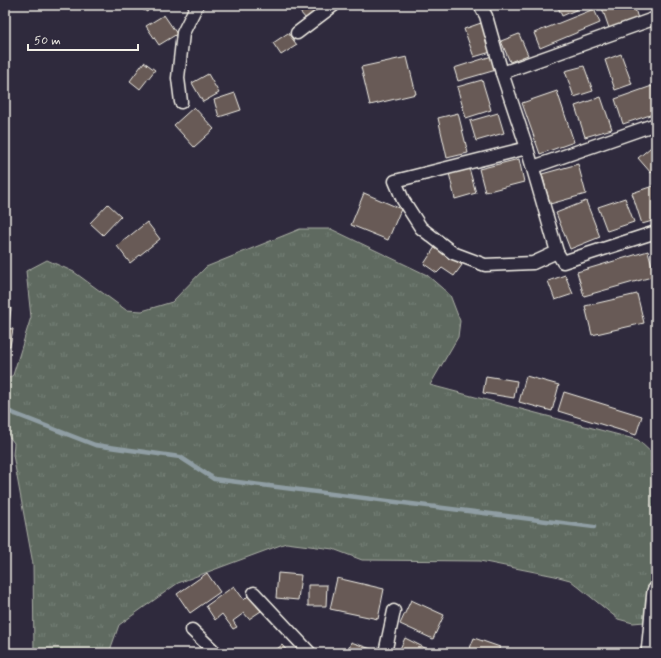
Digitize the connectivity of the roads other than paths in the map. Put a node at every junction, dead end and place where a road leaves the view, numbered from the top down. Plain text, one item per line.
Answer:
1 (197, 5) edge
2 (334, 5) edge
3 (480, 5) edge
4 (656, 18) edge
5 (298, 33) dead end
6 (502, 73) junction
7 (181, 102) dead end
8 (656, 124) edge
9 (527, 148) junction
10 (533, 167) junction
11 (656, 232) edge
12 (557, 252) junction
13 (656, 591) edge
14 (254, 593) dead end
15 (394, 611) dead end
16 (192, 630) dead end
17 (216, 653) edge
18 (310, 653) edge
19 (385, 653) edge
20 (650, 653) edge

1 - 7 street
2 - 5 street
3 - 6 street
4 - 6 street
6 - 9 street
8 - 10 street
9 - 10 street
9 - 12 street
10 - 12 street
11 - 12 street
13 - 20 street
14 - 18 street
15 - 19 street
16 - 17 street

